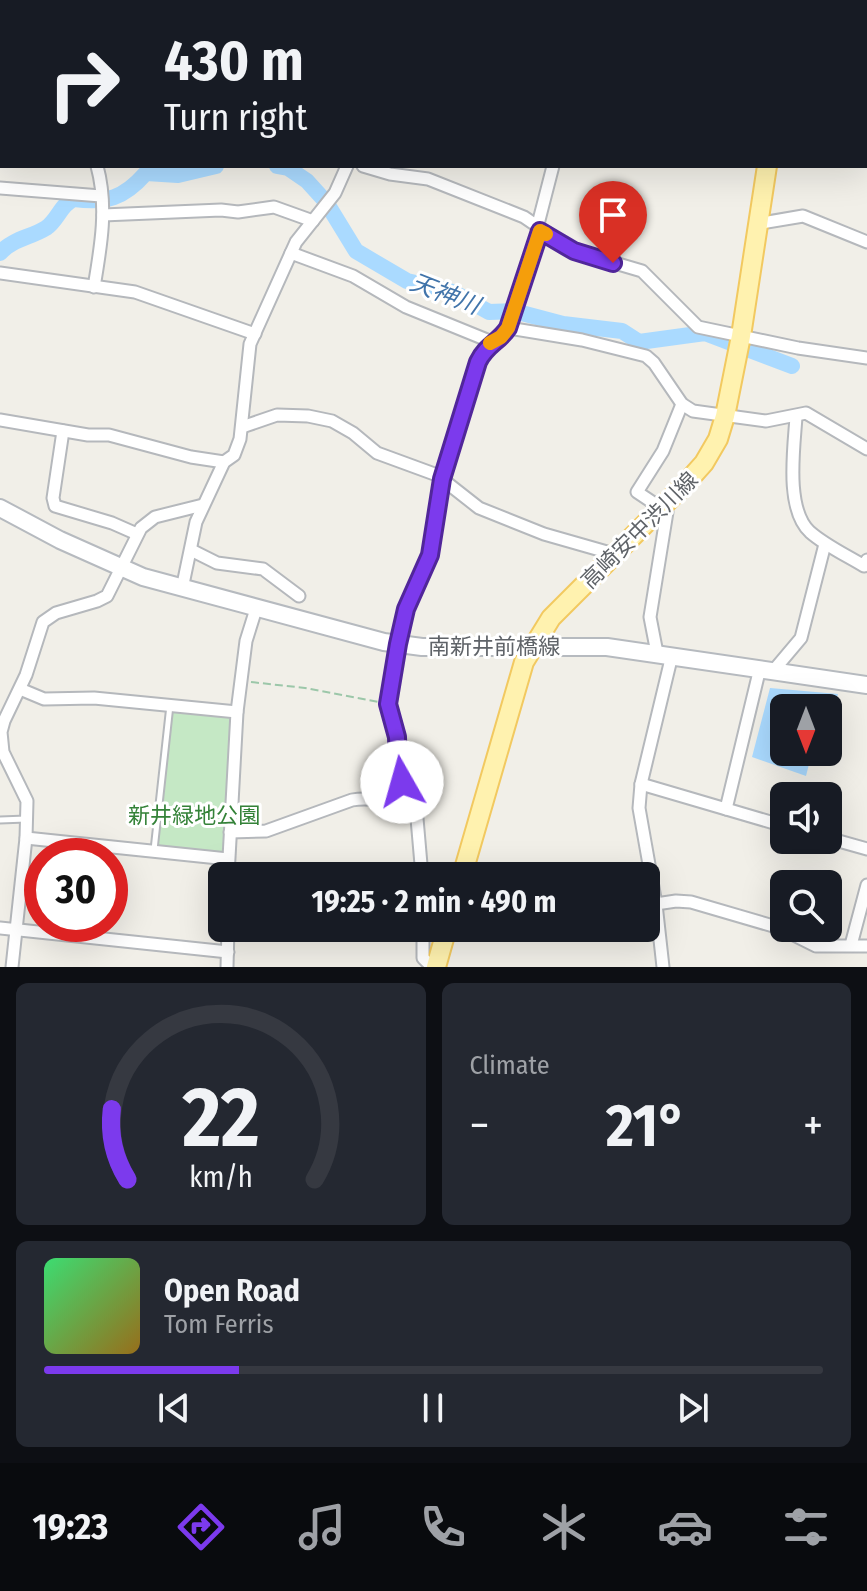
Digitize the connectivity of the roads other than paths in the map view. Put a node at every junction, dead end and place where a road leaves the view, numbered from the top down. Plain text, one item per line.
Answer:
1 (97, 168) edge
2 (346, 168) edge
3 (377, 168) edge
4 (553, 168) edge
5 (767, 168) edge
6 (0, 188) edge
7 (101, 196) junction
8 (103, 215) junction
9 (313, 221) junction
10 (756, 224) junction
11 (539, 230) junction
12 (867, 242) edge
13 (291, 253) junction
14 (0, 273) edge
15 (94, 287) junction
16 (508, 328) junction
17 (255, 334) junction
18 (492, 342) junction
19 (739, 343) junction
20 (867, 358) edge
21 (682, 404) junction
22 (725, 416) junction
23 (796, 417) junction
24 (0, 420) edge
25 (242, 427) junction
26 (63, 431) junction
27 (867, 449) edge
28 (224, 462) junction
29 (442, 479) junction
30 (203, 505) junction
31 (0, 508) edge
32 (661, 508) junction
33 (137, 534) junction
34 (825, 544) junction
35 (191, 550) junction
36 (614, 554) junction
37 (867, 560) edge
38 (121, 569) junction
39 (182, 589) junction
40 (299, 596) dead end
41 (256, 609) junction
42 (398, 644) junction
43 (532, 646) junction
44 (664, 654) junction
45 (767, 669) junction
46 (867, 685) edge
47 (20, 689) junction
48 (6, 702) edge
49 (170, 705) junction
50 (237, 712) junction
51 (5, 770) edge
52 (641, 784) junction
53 (416, 807) junction
54 (726, 809) junction
55 (27, 819) junction
56 (0, 820) edge
57 (770, 822) edge
58 (230, 832) junction
59 (26, 838) edge
60 (842, 842) edge
61 (128, 848) edge
62 (867, 849) edge
63 (154, 851) junction
64 (24, 856) edge
65 (228, 859) joint
66 (421, 862) edge
67 (466, 862) edge
68 (649, 862) edge
69 (867, 885) edge
70 (660, 903) edge
71 (0, 928) edge
72 (16, 930) junction
73 (660, 940) edge
74 (228, 942) edge
75 (423, 942) edge
76 (442, 942) edge
77 (851, 945) junction
78 (867, 946) edge
79 (228, 952) junction
80 (12, 967) edge
81 (227, 967) edge
82 (434, 967) edge
83 (663, 967) edge

1 - 7 street
2 - 9 street
3 - 11 street
4 - 11 street
5 - 10 main road, 高崎安中渋川線
6 - 7 street
7 - 8 street
8 - 9 street
8 - 15 street
9 - 13 street
10 - 12 street
10 - 19 main road, 高崎安中渋川線
11 - 16 street
11 - 19 street
13 - 17 street
13 - 18 street
14 - 15 street
15 - 17 street
16 - 18 street
16 - 21 street
17 - 25 street
18 - 29 street
19 - 20 street
19 - 22 main road, 高崎安中渋川線
21 - 22 street
21 - 32 street
22 - 23 street
22 - 32 main road, 高崎安中渋川線
23 - 27 street
23 - 34 street
24 - 26 street
25 - 28 street
25 - 29 street
26 - 28 street
26 - 33 street
28 - 30 street
29 - 36 street
29 - 42 street
30 - 33 street
30 - 35 street
31 - 38 main road, 南新井前橋線
32 - 36 main road, 高崎安中渋川線
32 - 44 street
33 - 38 street
34 - 37 street
34 - 45 street
35 - 39 street
35 - 40 street
36 - 43 main road, 高崎安中渋川線
38 - 39 main road, 南新井前橋線
38 - 47 street
39 - 41 main road, 南新井前橋線
41 - 42 main road, 南新井前橋線
41 - 50 street
42 - 43 main road, 南新井前橋線
42 - 53 street
43 - 44 main road, 南新井前橋線
43 - 67 main road, 高崎安中渋川線
44 - 45 main road, 南新井前橋線
44 - 52 street
45 - 46 main road, 南新井前橋線
45 - 54 street
47 - 48 street
47 - 49 street
48 - 51 street
49 - 50 street
49 - 63 lane
50 - 58 street
51 - 55 street
52 - 54 street
52 - 68 street
53 - 58 street
53 - 66 street
54 - 57 street
55 - 56 lane
55 - 59 street
58 - 65 street
60 - 62 street
61 - 63 street
63 - 65 street
64 - 72 street
69 - 77 street
70 - 77 street
71 - 72 street
72 - 79 street
72 - 80 street
73 - 83 street
74 - 79 street
75 - 82 street
76 - 82 main road
77 - 78 street
79 - 81 street

